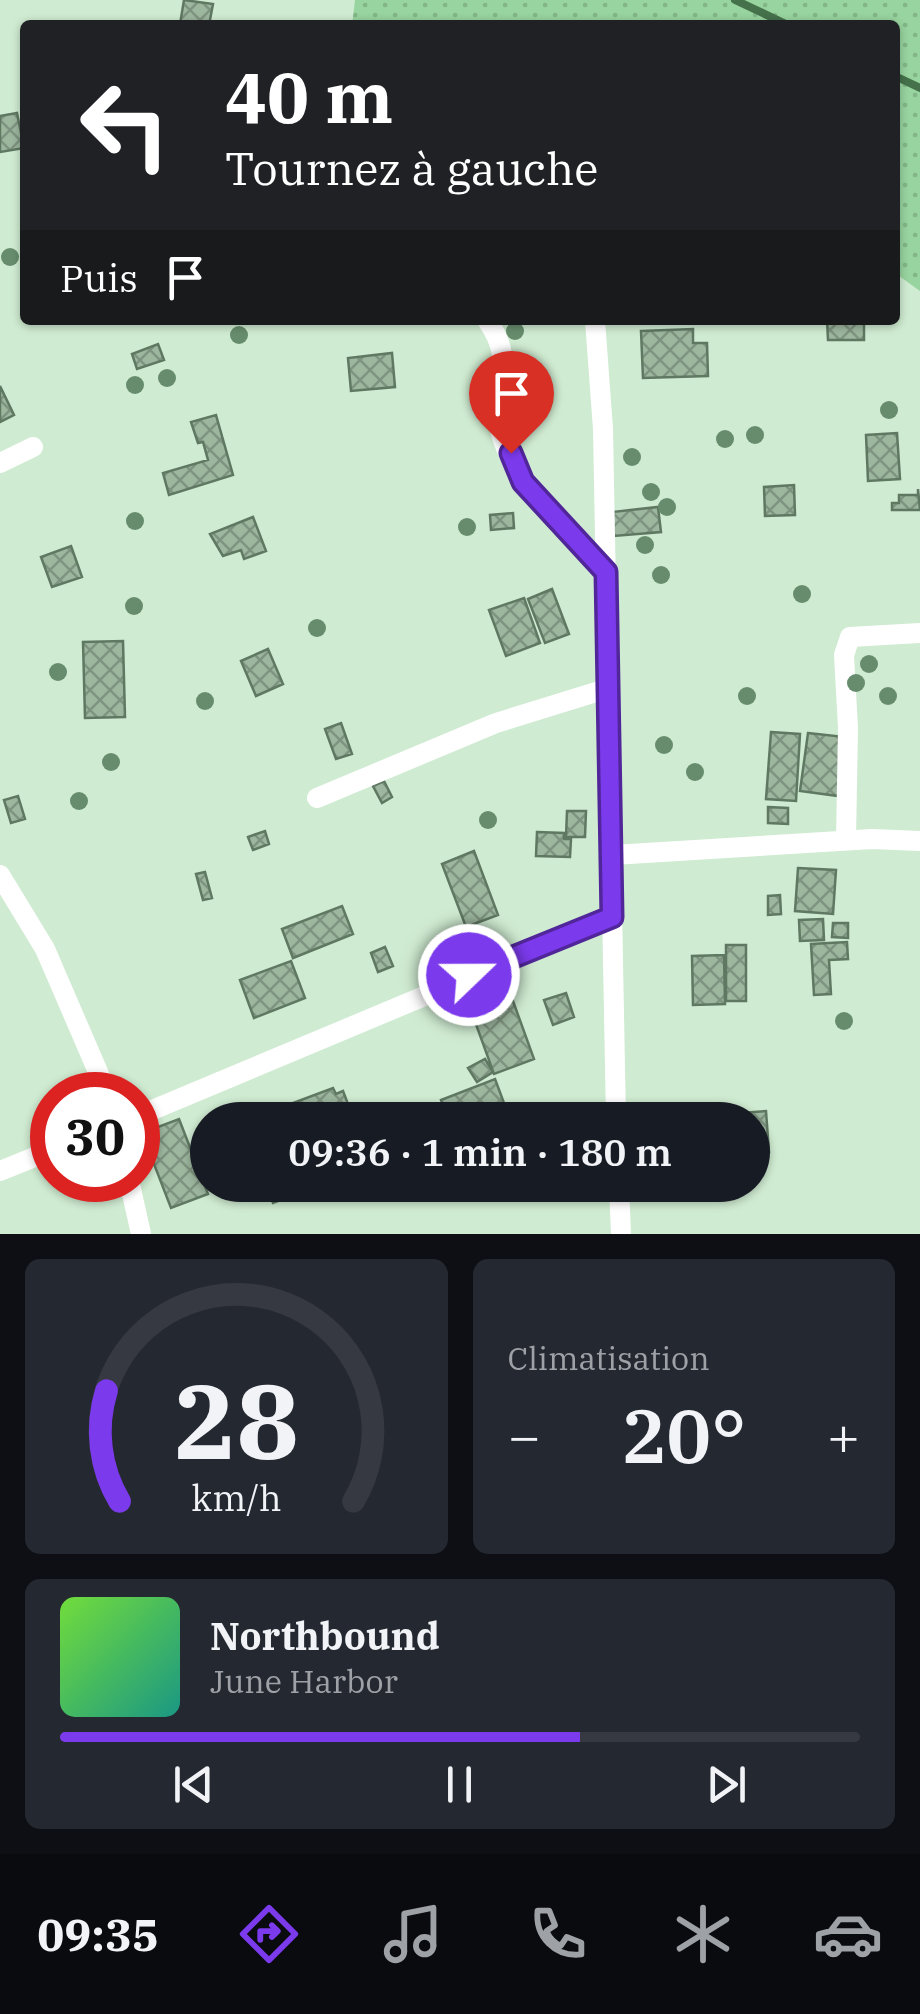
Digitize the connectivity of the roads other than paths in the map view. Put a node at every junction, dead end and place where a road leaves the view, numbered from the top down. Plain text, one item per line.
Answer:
1 (490, 325) edge
2 (595, 325) edge
3 (33, 447) dead end
4 (0, 463) edge
5 (606, 572) junction
6 (920, 633) edge
7 (609, 688) junction
8 (317, 798) dead end
9 (846, 840) junction
10 (920, 841) edge
11 (613, 855) junction
12 (0, 875) edge
13 (612, 917) junction
14 (98, 1072) edge
15 (616, 1102) edge
16 (160, 1107) edge
17 (30, 1158) edge
18 (0, 1170) edge
19 (133, 1202) edge
20 (619, 1202) edge
21 (141, 1234) edge
22 (621, 1234) edge

1 - 5 street
2 - 5 street
3 - 4 street
5 - 7 street
6 - 9 street
7 - 8 street
7 - 11 street
9 - 10 street
9 - 11 street
11 - 13 street
12 - 14 street
13 - 15 street
13 - 16 street
17 - 18 street
19 - 21 street
20 - 22 street

